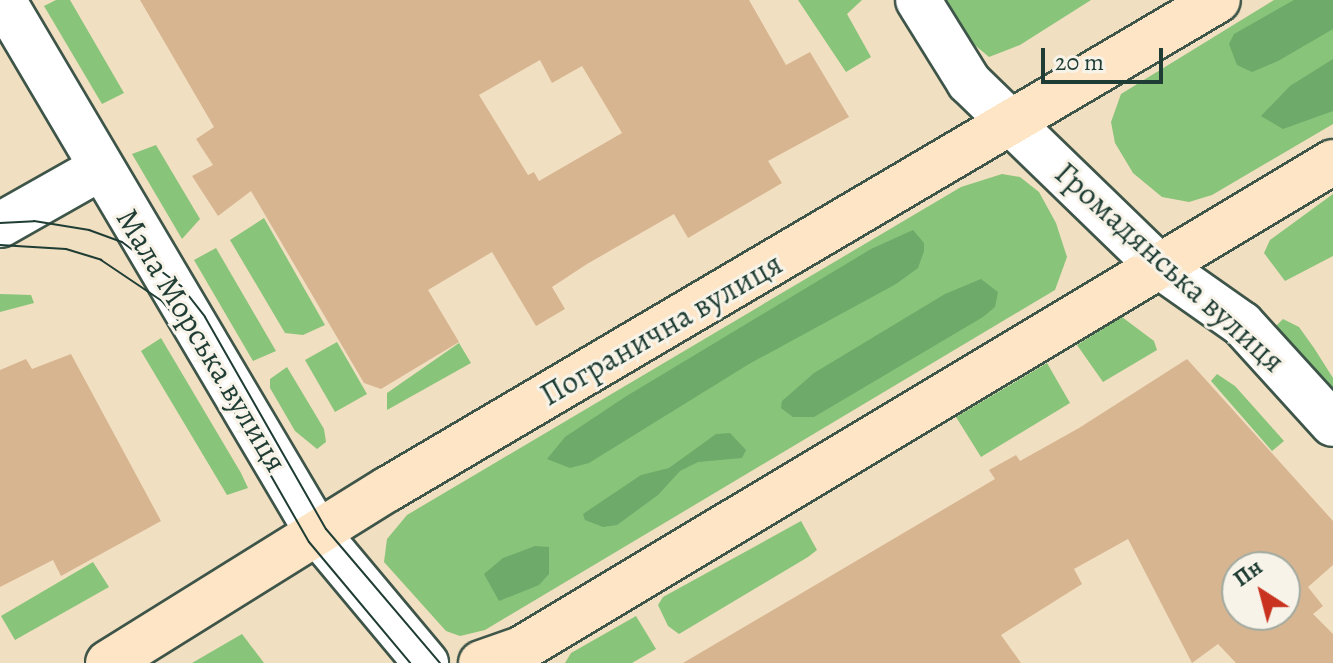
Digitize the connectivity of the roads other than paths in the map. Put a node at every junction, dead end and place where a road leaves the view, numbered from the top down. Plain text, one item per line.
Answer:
1 (3, 0) edge
2 (918, 0) edge
3 (1218, 0) edge
4 (1013, 121) junction
5 (1333, 162) edge
6 (99, 169) junction
7 (0, 225) edge
8 (1158, 265) junction
9 (1333, 424) edge
10 (319, 535) junction
11 (108, 663) edge
12 (426, 663) edge
13 (481, 663) edge

1 - 6 street, Мала Морська вулиця
2 - 4 street, Громадянська вулиця
3 - 4 main road, Погранична вулиця
4 - 8 street, Громадянська вулиця
4 - 10 main road, Погранична вулиця
5 - 8 main road
6 - 7 street
6 - 10 street, Мала Морська вулиця
8 - 9 street, Громадянська вулиця
8 - 13 main road
10 - 11 main road, Погранична вулиця
10 - 12 street, Мала Морська вулиця

